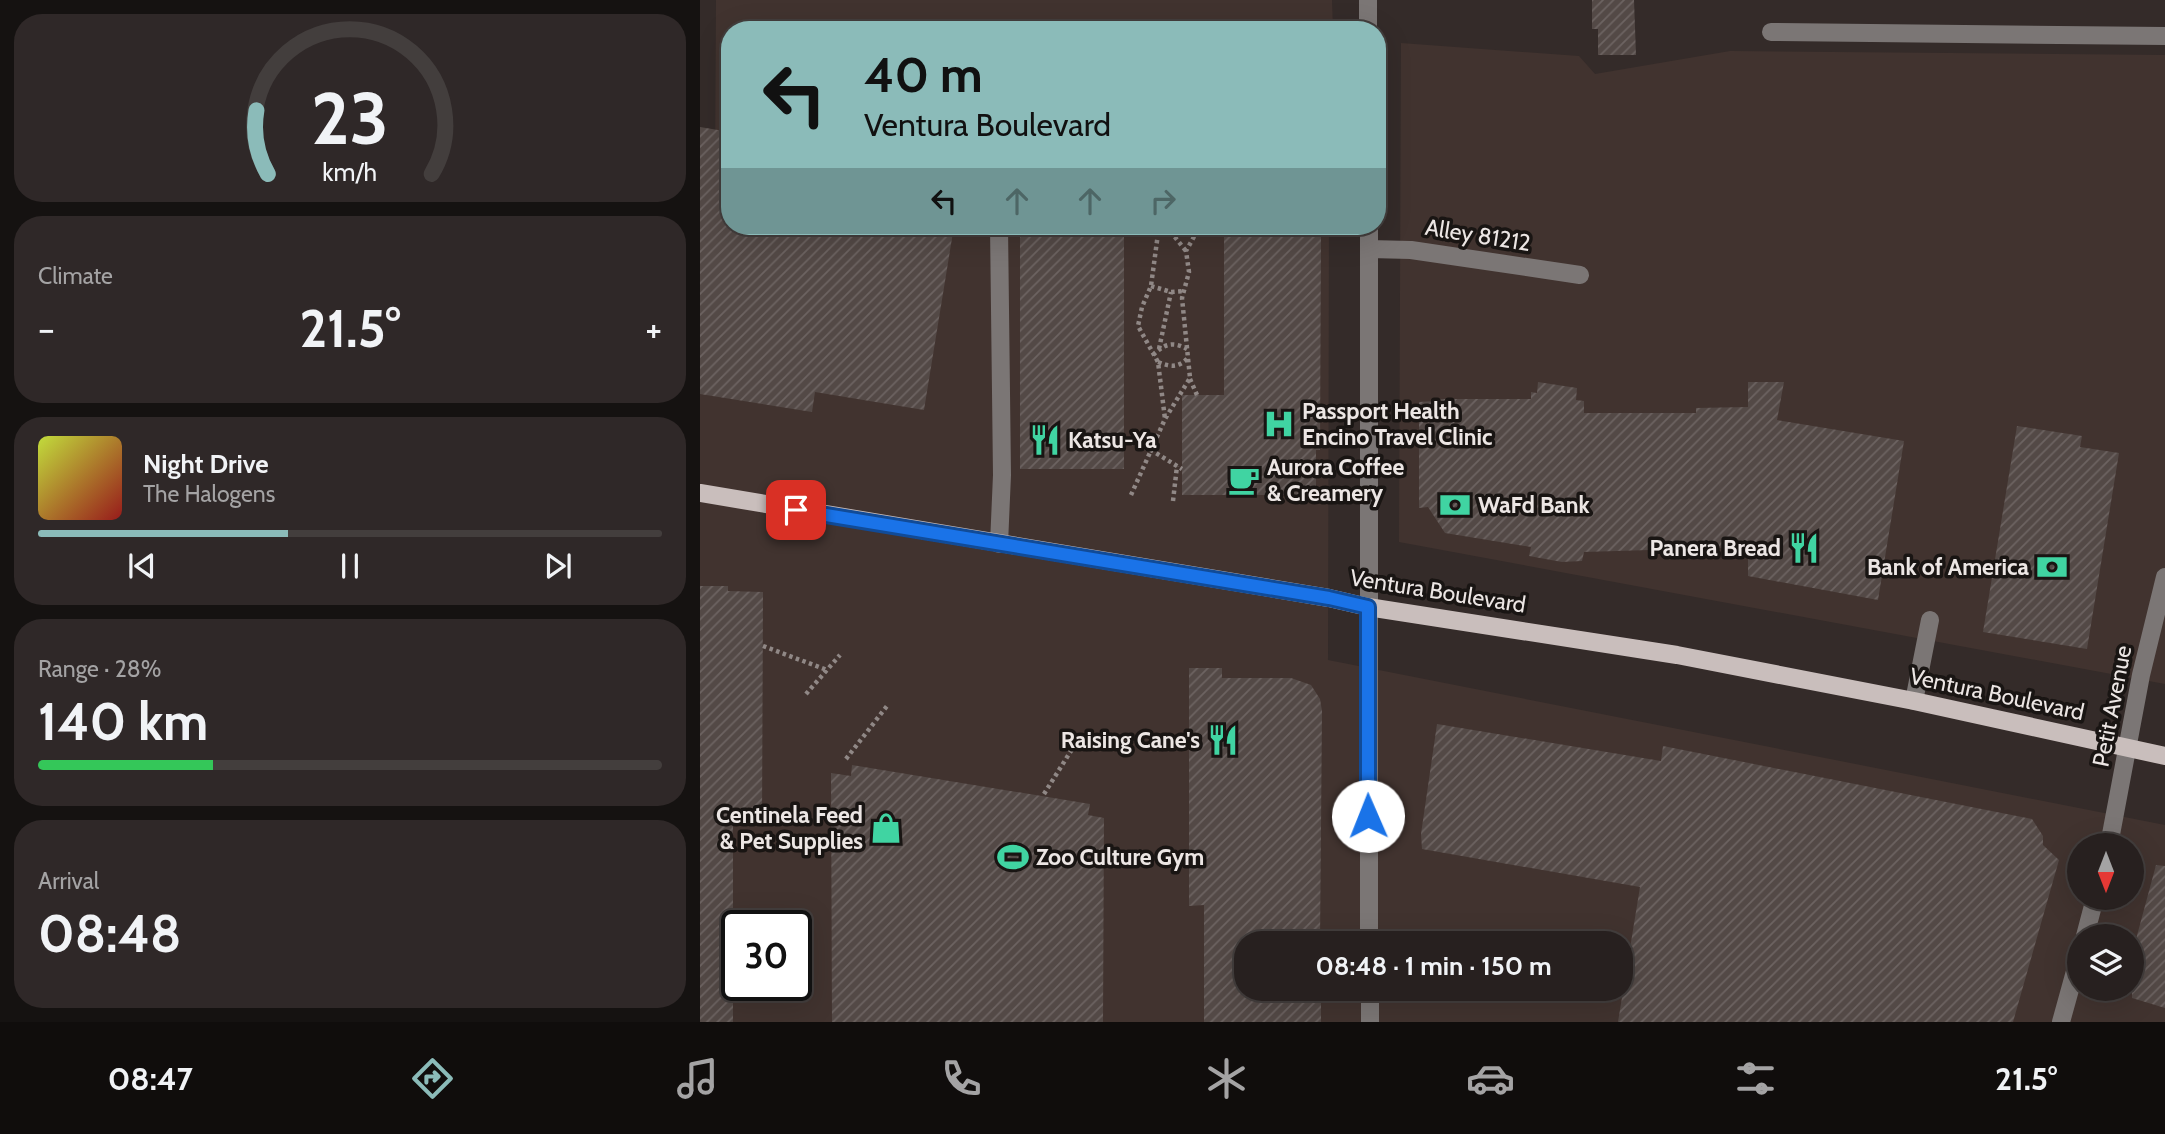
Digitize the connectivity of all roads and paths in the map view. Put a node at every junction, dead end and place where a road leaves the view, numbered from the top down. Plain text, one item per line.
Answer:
1 (1368, 0) edge
2 (1368, 21) edge
3 (1771, 32) dead end
4 (2165, 36) edge
5 (999, 235) edge
6 (1158, 235) edge
7 (1173, 235) edge
8 (1195, 235) edge
9 (1368, 235) edge
10 (1369, 249) junction
11 (1186, 251) junction
12 (1580, 275) dead end
13 (1151, 286) junction
14 (1184, 291) junction
15 (1171, 292) junction
16 (1159, 349) junction
17 (1188, 349) junction
18 (1153, 355) junction
19 (1189, 357) junction
20 (1158, 362) junction
21 (1190, 378) junction
22 (1197, 395) dead end
23 (1165, 419) junction
24 (1124, 440) dead end
25 (1151, 450) junction
26 (700, 493) edge
27 (1131, 495) dead end
28 (1173, 501) dead end
29 (999, 544) junction
30 (2165, 577) edge
31 (1368, 607) junction
32 (1930, 620) dead end
33 (762, 646) dead end
34 (840, 655) dead end
35 (827, 670) junction
36 (806, 694) dead end
37 (1913, 701) junction
38 (887, 706) dead end
39 (1079, 738) dead end
40 (2129, 748) junction
41 (2165, 757) edge
42 (846, 759) dead end
43 (1044, 794) dead end
44 (2111, 833) edge
45 (1369, 931) edge
46 (1370, 1001) edge
47 (2067, 1001) edge
48 (1370, 1022) edge
49 (2062, 1022) edge

1 - 2 street
3 - 4 street
5 - 29 street
6 - 13 path
7 - 11 path
8 - 11 path
9 - 10 street
10 - 12 street, Alley 81212
10 - 31 street
11 - 14 path
13 - 15 path
13 - 18 path
14 - 15 path
14 - 17 path
15 - 16 path
16 - 17 path
16 - 18 path
17 - 19 path
18 - 20 path
19 - 20 path
19 - 21 path
20 - 23 path
21 - 22 path
21 - 23 path
23 - 25 path
24 - 25 path
25 - 27 path
25 - 28 path
26 - 29 main road, Ventura Boulevard
29 - 31 main road, Ventura Boulevard
30 - 40 street, Petit Avenue
31 - 37 main road, Ventura Boulevard
31 - 45 street
32 - 37 street
33 - 35 path
34 - 35 path
35 - 36 path
37 - 40 main road, Ventura Boulevard
38 - 42 path
39 - 43 path
40 - 41 main road, Ventura Boulevard
40 - 44 street, Petit Avenue
46 - 48 street
47 - 49 street

